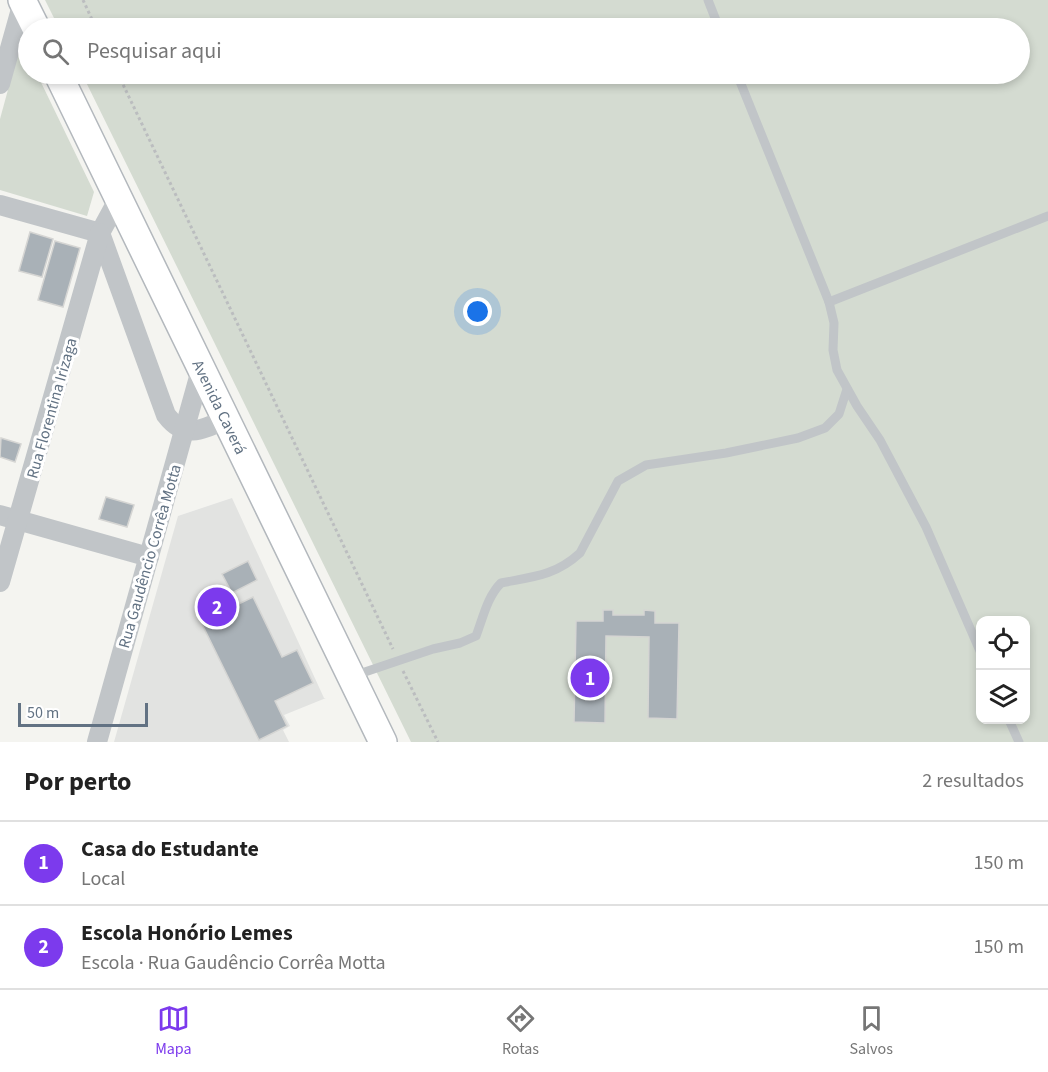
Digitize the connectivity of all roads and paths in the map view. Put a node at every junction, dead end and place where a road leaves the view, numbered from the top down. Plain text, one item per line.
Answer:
1 (83, 0) edge
2 (708, 0) edge
3 (23, 1) edge
4 (18, 18) edge
5 (31, 18) edge
6 (91, 18) edge
7 (715, 18) edge
8 (18, 19) edge
9 (0, 84) edge
10 (63, 84) edge
11 (123, 84) edge
12 (741, 84) edge
13 (119, 198) junction
14 (0, 205) edge
15 (1048, 216) edge
16 (100, 233) junction
17 (829, 302) junction
18 (201, 370) junction
19 (848, 389) junction
20 (225, 419) junction
21 (184, 430) junction
22 (9, 518) edge
23 (149, 557) junction
24 (0, 582) edge
25 (976, 640) edge
26 (398, 660) junction
27 (351, 676) junction
28 (1011, 724) edge
29 (97, 742) edge
30 (383, 742) edge
31 (438, 742) edge
32 (1019, 742) edge

1 - 6 path
2 - 7 lane
3 - 4 street
3 - 5 street
8 - 9 street
10 - 13 street, Avenida Caverá
11 - 26 path
12 - 17 lane
13 - 16 street, Rua Florentina Irizaga
13 - 18 street, Avenida Caverá
14 - 16 street
15 - 17 lane
16 - 21 street
16 - 22 street, Rua Florentina Irizaga
17 - 19 lane
18 - 20 street, Avenida Caverá
18 - 21 street, Rua Gaudêncio Corrêa Motta
19 - 25 lane
19 - 26 lane
20 - 21 street
20 - 27 street, Avenida Caverá
21 - 23 street, Rua Gaudêncio Corrêa Motta
22 - 23 street
22 - 24 street, Rua Florentina Irizaga
23 - 29 street, Rua Gaudêncio Corrêa Motta
26 - 27 lane
26 - 31 path
27 - 30 street, Avenida Caverá
28 - 32 lane

